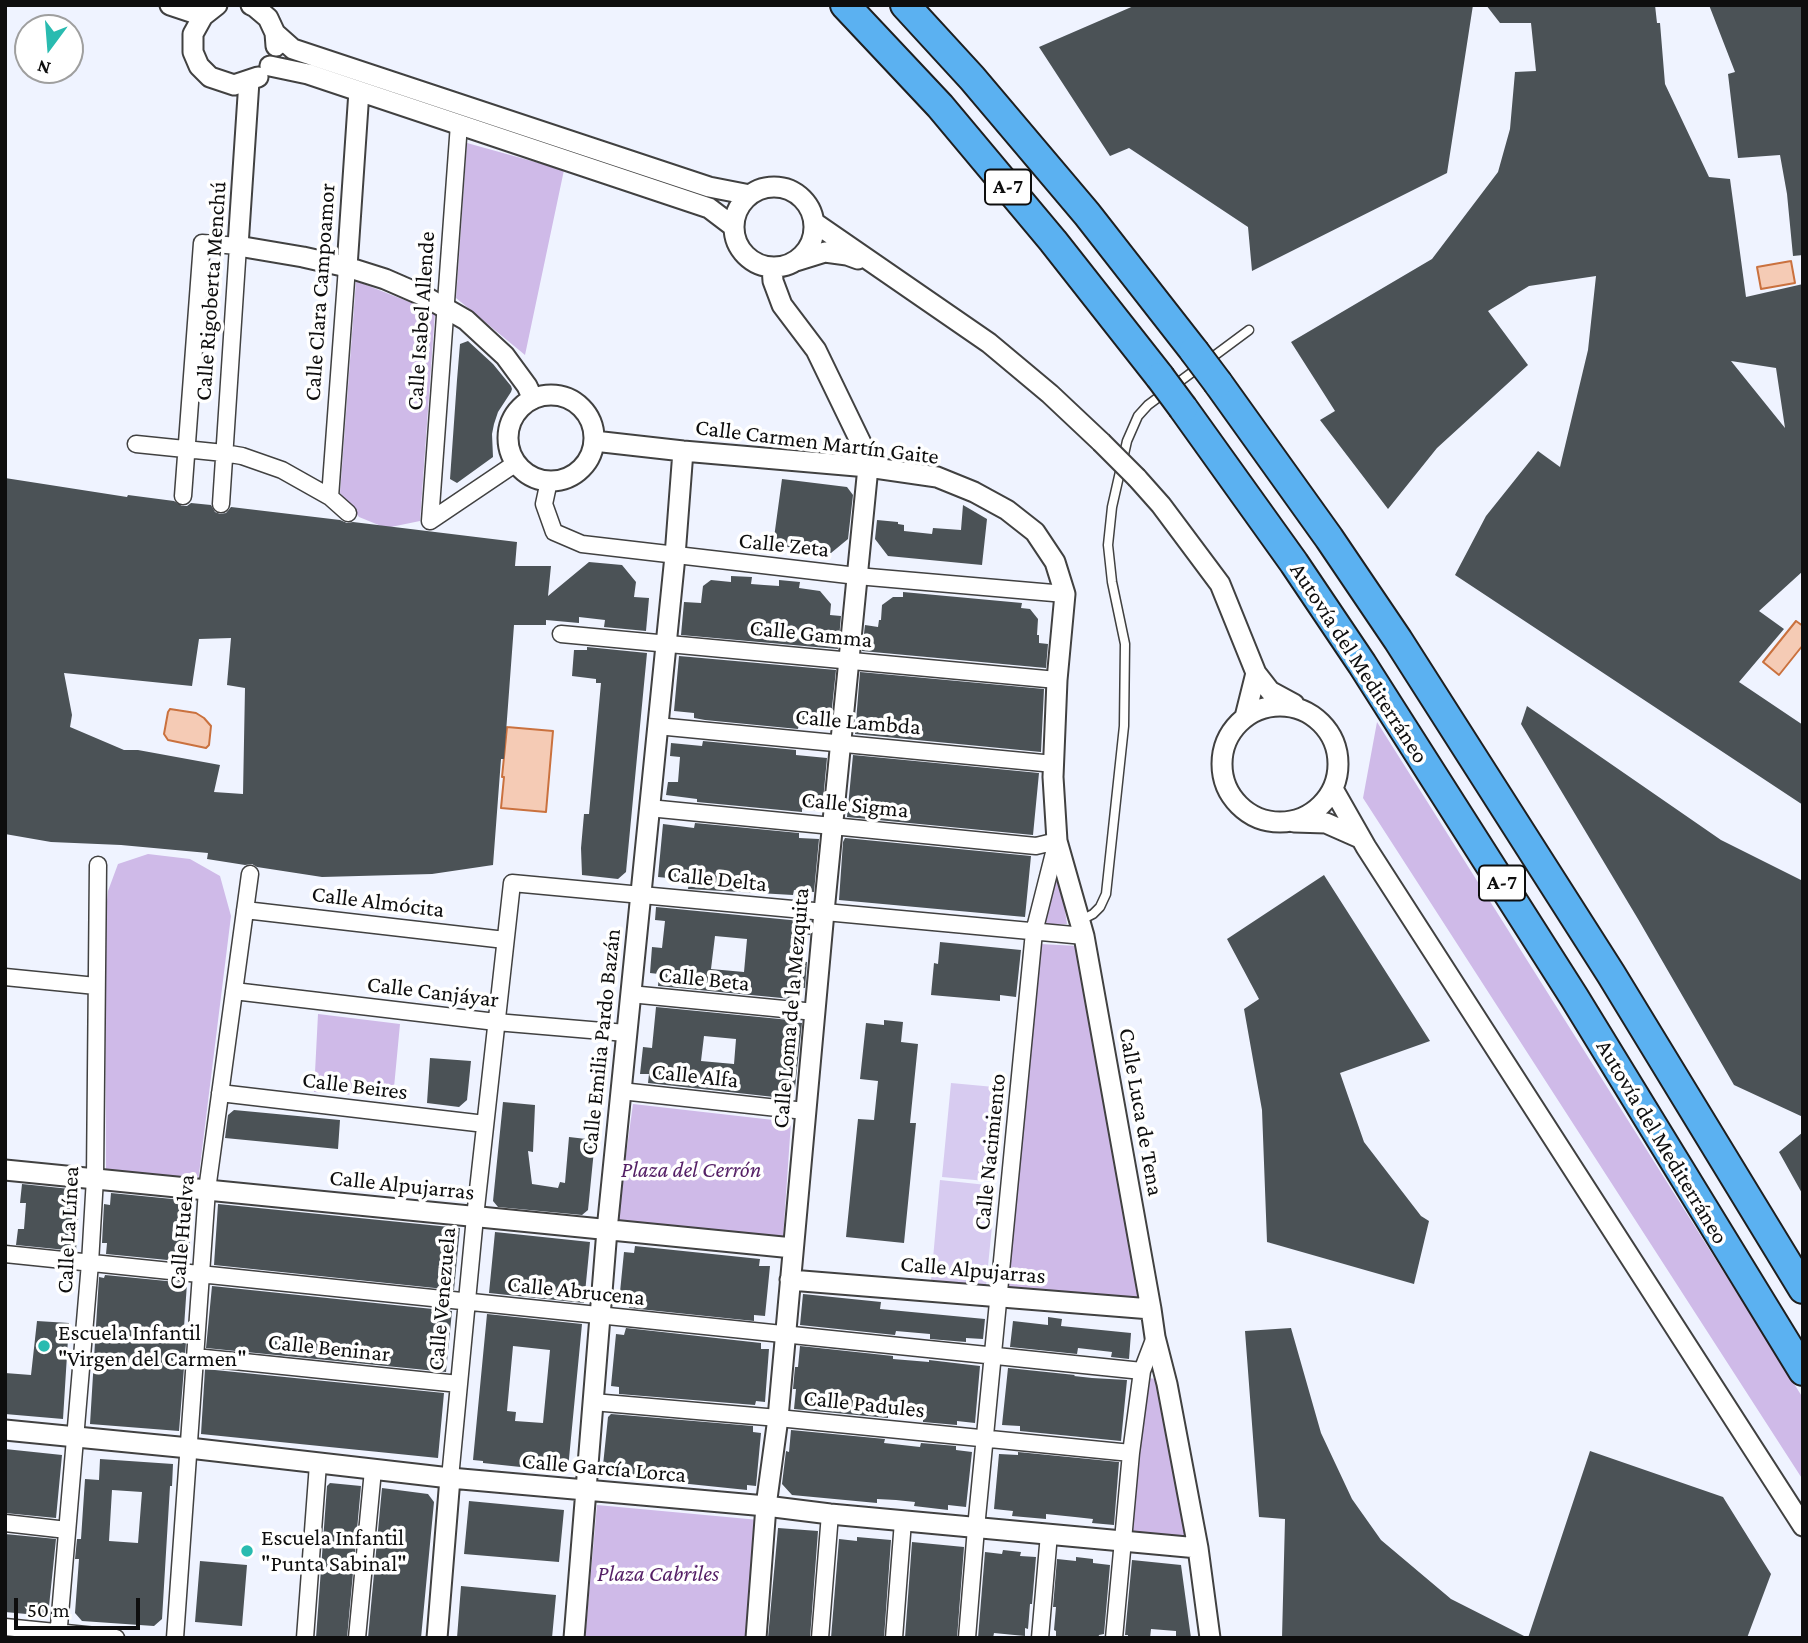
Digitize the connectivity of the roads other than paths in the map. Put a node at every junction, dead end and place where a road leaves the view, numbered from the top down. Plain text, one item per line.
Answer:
1 (170, 5) edge
2 (251, 5) edge
3 (845, 5) edge
4 (905, 5) edge
5 (210, 10) edge
6 (275, 33) junction
7 (270, 66) junction
8 (249, 81) junction
9 (359, 91) junction
10 (459, 124) junction
11 (750, 195) junction
12 (815, 223) junction
13 (734, 227) junction
14 (238, 246) junction
15 (795, 262) junction
16 (876, 266) junction
17 (346, 267) junction
18 (772, 267) junction
19 (445, 308) junction
20 (1249, 330) dead end
21 (533, 399) junction
22 (594, 441) junction
23 (136, 444) dead end
24 (186, 449) junction
25 (683, 451) junction
26 (224, 453) junction
27 (516, 463) junction
28 (868, 467) junction
29 (549, 481) junction
30 (183, 496) dead end
31 (330, 497) junction
32 (221, 504) dead end
33 (348, 513) dead end
34 (675, 556) junction
35 (857, 576) junction
36 (1065, 594) junction
37 (561, 634) dead end
38 (666, 642) junction
39 (849, 662) junction
40 (1256, 673) junction
41 (1057, 680) junction
42 (1307, 712) junction
43 (1245, 717) junction
44 (657, 726) junction
45 (840, 743) junction
46 (1054, 764) junction
47 (1333, 789) junction
48 (649, 808) junction
49 (1290, 821) junction
50 (832, 826) junction
51 (1360, 838) junction
52 (1057, 841) junction
53 (98, 865) dead end
54 (250, 874) dead end
55 (512, 883) joint
56 (640, 894) junction
57 (245, 910) junction
58 (824, 912) junction
59 (1082, 928) junction
60 (1034, 932) junction
61 (505, 940) junction
62 (5, 976) edge
63 (96, 986) junction
64 (234, 991) junction
65 (631, 994) junction
66 (815, 1012) junction
67 (496, 1023) junction
68 (626, 1033) junction
69 (621, 1091) junction
70 (220, 1093) junction
71 (805, 1111) junction
72 (485, 1125) junction
73 (5, 1170) edge
74 (95, 1178) junction
75 (207, 1190) junction
76 (475, 1217) junction
77 (607, 1230) junction
78 (793, 1248) junction
79 (5, 1254) edge
80 (90, 1263) junction
81 (201, 1274) junction
82 (790, 1280) junction
83 (1803, 1289) edge
84 (999, 1297) junction
85 (467, 1302) junction
86 (1151, 1309) junction
87 (599, 1316) junction
88 (785, 1335) junction
89 (1155, 1337) junction
90 (993, 1356) junction
91 (195, 1357) junction
92 (1142, 1371) junction
93 (1803, 1371) edge
94 (459, 1384) junction
95 (593, 1402) junction
96 (778, 1418) junction
97 (5, 1430) edge
98 (76, 1438) junction
99 (985, 1439) junction
100 (189, 1448) junction
101 (1131, 1454) junction
102 (318, 1464) junction
103 (373, 1469) junction
104 (450, 1478) junction
105 (585, 1491) junction
106 (766, 1506) junction
107 (830, 1514) junction
108 (903, 1521) junction
109 (5, 1523) edge
110 (1803, 1526) edge
111 (976, 1528) junction
112 (67, 1530) junction
113 (1049, 1534) junction
114 (1123, 1541) junction
115 (1198, 1548) junction
116 (5, 1627) edge
117 (58, 1635) edge
118 (116, 1638) edge
119 (175, 1638) edge
120 (305, 1638) edge
121 (357, 1638) edge
122 (438, 1638) edge
123 (574, 1638) edge
124 (756, 1638) edge
125 (820, 1638) edge
126 (894, 1638) edge
127 (967, 1638) edge
128 (1040, 1638) edge
129 (1114, 1638) edge
130 (1210, 1638) edge

1 - 5 street
2 - 6 street
3 - 93 highway, Autovía del Mediterráneo / A-7, bridge
4 - 83 highway, Autovía del Mediterráneo / A-7, bridge
5 - 8 street
6 - 7 street
6 - 11 street
7 - 8 street
7 - 9 street
8 - 14 street, Calle Rigoberta Menchú
9 - 10 street
9 - 17 street, Calle Clara Campoamor
10 - 13 street
10 - 19 street, Calle Isabel Allende
11 - 12 street
11 - 13 street
12 - 15 street
12 - 16 street
13 - 18 street
14 - 17 street
14 - 24 street, Calle Rigoberta Menchú
14 - 26 street, Calle Rigoberta Menchú
15 - 16 street
15 - 18 street
16 - 40 street, bridge
17 - 19 street
17 - 31 street, Calle Clara Campoamor
18 - 28 street
19 - 21 street
19 - 27 street, Calle Isabel Allende
20 - 59 lane
21 - 22 street
21 - 27 street
22 - 25 street, Calle Carmen Martín Gaite
22 - 29 street
23 - 24 street
24 - 26 street
24 - 30 street, Calle Rigoberta Menchú
25 - 28 street, Calle Carmen Martín Gaite
25 - 34 street, Calle Emilia Pardo Bazán
26 - 31 street
26 - 32 street, Calle Rigoberta Menchú
27 - 29 street
28 - 35 street, Calle Loma de la Mezquita
28 - 36 street, Calle Carmen Martín Gaite
29 - 34 street, Calle Zeta
31 - 33 street
34 - 35 street, Calle Zeta
34 - 38 street, Calle Emilia Pardo Bazán
35 - 36 street, Calle Zeta
35 - 39 street, Calle Loma de la Mezquita
36 - 41 street, Calle Luca de Tena
37 - 38 street, Calle Gamma
38 - 39 street, Calle Gamma
38 - 44 street, Calle Emilia Pardo Bazán
39 - 41 street, Calle Gamma
39 - 45 street, Calle Loma de la Mezquita
40 - 42 street
40 - 43 street
41 - 46 street, Calle Luca de Tena
42 - 43 street
42 - 47 street
43 - 49 street
44 - 45 street, Calle Lambda
44 - 48 street, Calle Emilia Pardo Bazán
45 - 46 street, Calle Lambda
45 - 50 street, Calle Loma de la Mezquita
46 - 52 street, Calle Luca de Tena
47 - 49 street
47 - 51 street
48 - 50 street, Calle Sigma
48 - 56 street, Calle Emilia Pardo Bazán
49 - 51 street
50 - 52 street, Calle Sigma
50 - 58 street, Calle Loma de la Mezquita
51 - 110 street
52 - 59 street, Calle Luca de Tena
52 - 60 street, Calle Nacimiento
53 - 63 street, Calle La Línea
54 - 57 street, Calle Huelva
55 - 56 street, Calle Delta
55 - 61 street, Calle Venezuela
56 - 58 street, Calle Delta
56 - 65 street, Calle Emilia Pardo Bazán
57 - 61 street, Calle Almócita
57 - 64 street, Calle Huelva
58 - 60 street, Calle Delta
58 - 66 street, Calle Loma de la Mezquita
59 - 60 street, Calle Delta
59 - 86 street, Calle Luca de Tena
60 - 84 street, Calle Nacimiento
61 - 67 street, Calle Venezuela
62 - 63 street
63 - 74 street, Calle La Línea
64 - 67 street, Calle Canjáyar
64 - 70 street, Calle Huelva
65 - 66 street, Calle Beta
65 - 68 street, Calle Emilia Pardo Bazán
66 - 71 street, Calle Loma de la Mezquita
67 - 68 street, Calle Canjáyar
67 - 72 street, Calle Venezuela
68 - 69 street, Calle Emilia Pardo Bazán
69 - 71 street, Calle Alfa
69 - 77 street, Calle Emilia Pardo Bazán
70 - 72 street, Calle Beires
70 - 75 street, Calle Huelva
71 - 78 street, Calle Loma de la Mezquita
72 - 76 street, Calle Venezuela
73 - 74 street, Calle Alpujarras
74 - 75 street, Calle Alpujarras
74 - 80 street, Calle La Línea
75 - 76 street, Calle Alpujarras
75 - 81 street, Calle Huelva
76 - 77 street, Calle Alpujarras
76 - 85 street, Calle Venezuela
77 - 78 street, Calle Alpujarras
77 - 87 street, Calle Emilia Pardo Bazán
78 - 82 street, Calle Loma de la Mezquita
79 - 80 street, Calle Abrucena
80 - 81 street, Calle Abrucena
80 - 98 street, Calle La Línea
81 - 85 street, Calle Abrucena
81 - 91 street, Calle Huelva
82 - 84 street, Calle Alpujarras
82 - 88 street, Calle Loma de la Mezquita
84 - 86 street, Calle Alpujarras
84 - 90 street, Calle Nacimiento
85 - 87 street, Calle Abrucena
85 - 94 street, Calle Venezuela
86 - 89 street, Calle Luca de Tena
87 - 88 street, Calle Abrucena
87 - 95 street, Calle Emilia Pardo Bazán
88 - 90 street, Calle Abrucena
88 - 96 street, Calle Loma de la Mezquita
89 - 92 street
89 - 115 street, Calle Luca de Tena
90 - 92 street, Calle Abrucena
90 - 99 street, Calle Nacimiento
91 - 94 street, Calle Beninar
91 - 100 street, Calle Huelva
92 - 101 street
94 - 104 street, Calle Venezuela
95 - 96 street, Calle Padules
95 - 105 street, Calle Emilia Pardo Bazán
96 - 99 street, Calle Padules
96 - 106 street, Calle Loma de la Mezquita
97 - 98 street, Calle García Lorca
98 - 100 street, Calle García Lorca
98 - 112 street, Calle La Línea
99 - 101 street, Calle Padules
99 - 111 street, Calle Nacimiento
100 - 102 street, Calle García Lorca
100 - 119 street, Calle Huelva
101 - 114 street
102 - 103 street, Calle García Lorca
102 - 120 street
103 - 104 street, Calle García Lorca
103 - 121 street
104 - 105 street, Calle García Lorca
104 - 122 street, Calle Venezuela
105 - 106 street, Calle García Lorca
105 - 123 street, Calle Emilia Pardo Bazán
106 - 107 street, Calle García Lorca
106 - 124 street, Calle Loma de la Mezquita
107 - 108 street, Calle García Lorca
107 - 125 street
108 - 111 street, Calle García Lorca
108 - 126 street
109 - 112 street
111 - 113 street, Calle García Lorca
111 - 127 street, Calle Nacimiento
112 - 117 street, Calle La Línea
113 - 114 street, Calle García Lorca
113 - 128 street
114 - 115 street, Calle García Lorca
114 - 129 street
115 - 130 street, Calle Luca de Tena
116 - 117 street
117 - 118 street

